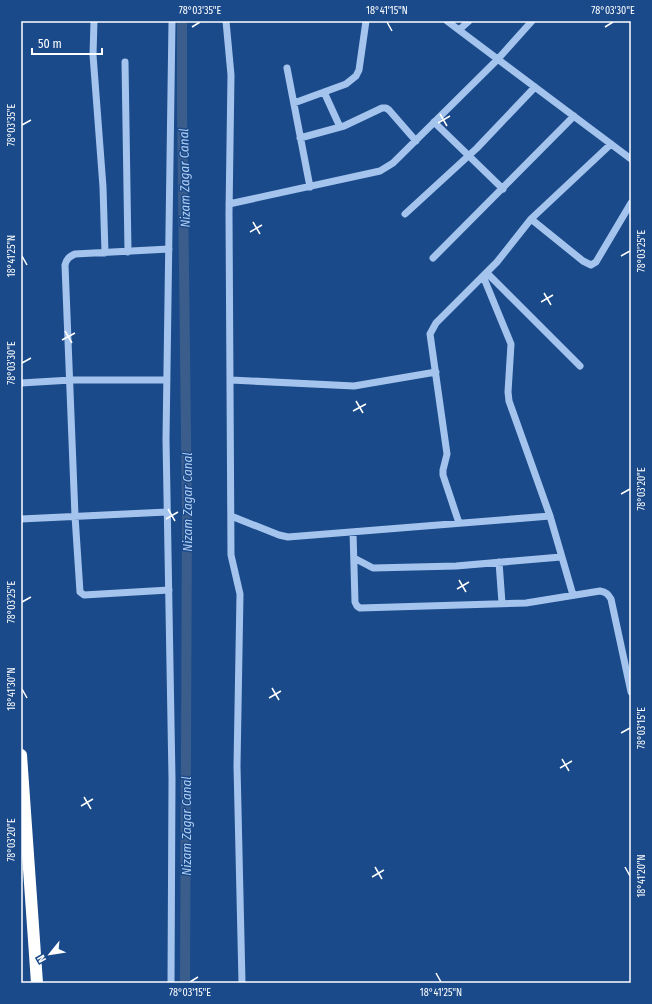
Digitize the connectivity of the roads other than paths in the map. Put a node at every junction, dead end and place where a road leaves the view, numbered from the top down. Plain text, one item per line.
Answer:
1 (94, 21) edge
2 (172, 21) edge
3 (226, 21) edge
4 (366, 21) edge
5 (447, 21) edge
6 (469, 21) edge
7 (532, 21) edge
8 (459, 30) junction
9 (498, 59) junction
10 (125, 62) dead end
11 (287, 68) dead end
12 (535, 87) junction
13 (324, 92) junction
14 (294, 103) junction
15 (574, 116) junction
16 (434, 122) junction
17 (340, 127) junction
18 (300, 138) junction
19 (416, 141) junction
20 (611, 144) junction
21 (468, 156) junction
22 (631, 159) edge
23 (310, 187) junction
24 (503, 189) junction
25 (631, 202) edge
26 (229, 204) junction
27 (405, 214) dead end
28 (531, 219) junction
29 (169, 249) junction
30 (128, 252) junction
31 (105, 253) junction
32 (433, 258) dead end
33 (485, 275) junction
34 (580, 366) dead end
35 (436, 372) junction
36 (71, 380) junction
37 (167, 380) junction
38 (231, 380) junction
39 (21, 383) edge
40 (167, 512) junction
41 (75, 516) junction
42 (231, 516) junction
43 (550, 516) junction
44 (21, 519) edge
45 (459, 523) junction
46 (353, 532) junction
47 (561, 556) junction
48 (354, 558) junction
49 (499, 562) junction
50 (169, 590) junction
51 (573, 595) junction
52 (502, 604) junction
53 (631, 692) edge
54 (21, 755) edge
55 (37, 983) edge
56 (171, 983) edge
57 (242, 983) edge

1 - 31 street
2 - 29 street
3 - 26 street
4 - 13 street
5 - 8 street
6 - 8 street
7 - 9 street
8 - 9 street
9 - 12 street
9 - 16 street
10 - 30 street
11 - 14 street
12 - 15 street
12 - 21 street
13 - 14 street
13 - 17 street
14 - 18 street
15 - 20 street
15 - 24 street
16 - 19 street
16 - 21 street
17 - 18 street
17 - 19 street
18 - 23 street
19 - 23 street
20 - 22 street
20 - 28 street
21 - 24 street
21 - 27 street
23 - 26 street
24 - 32 street
25 - 28 street
26 - 38 street
28 - 33 street
29 - 30 street
29 - 37 street
30 - 31 street
31 - 36 street
33 - 34 street
33 - 35 street
33 - 43 street
35 - 38 street
35 - 45 street
36 - 37 street
36 - 39 street
36 - 41 street
37 - 40 street
38 - 42 street
40 - 41 street
40 - 50 street
41 - 44 street
41 - 50 street
42 - 46 street
42 - 57 street
43 - 45 street
43 - 47 street
45 - 46 street
46 - 48 street
47 - 49 street
47 - 51 street
48 - 49 street
48 - 52 street
49 - 52 street
50 - 56 street
51 - 52 street
51 - 53 street
54 - 55 highway

